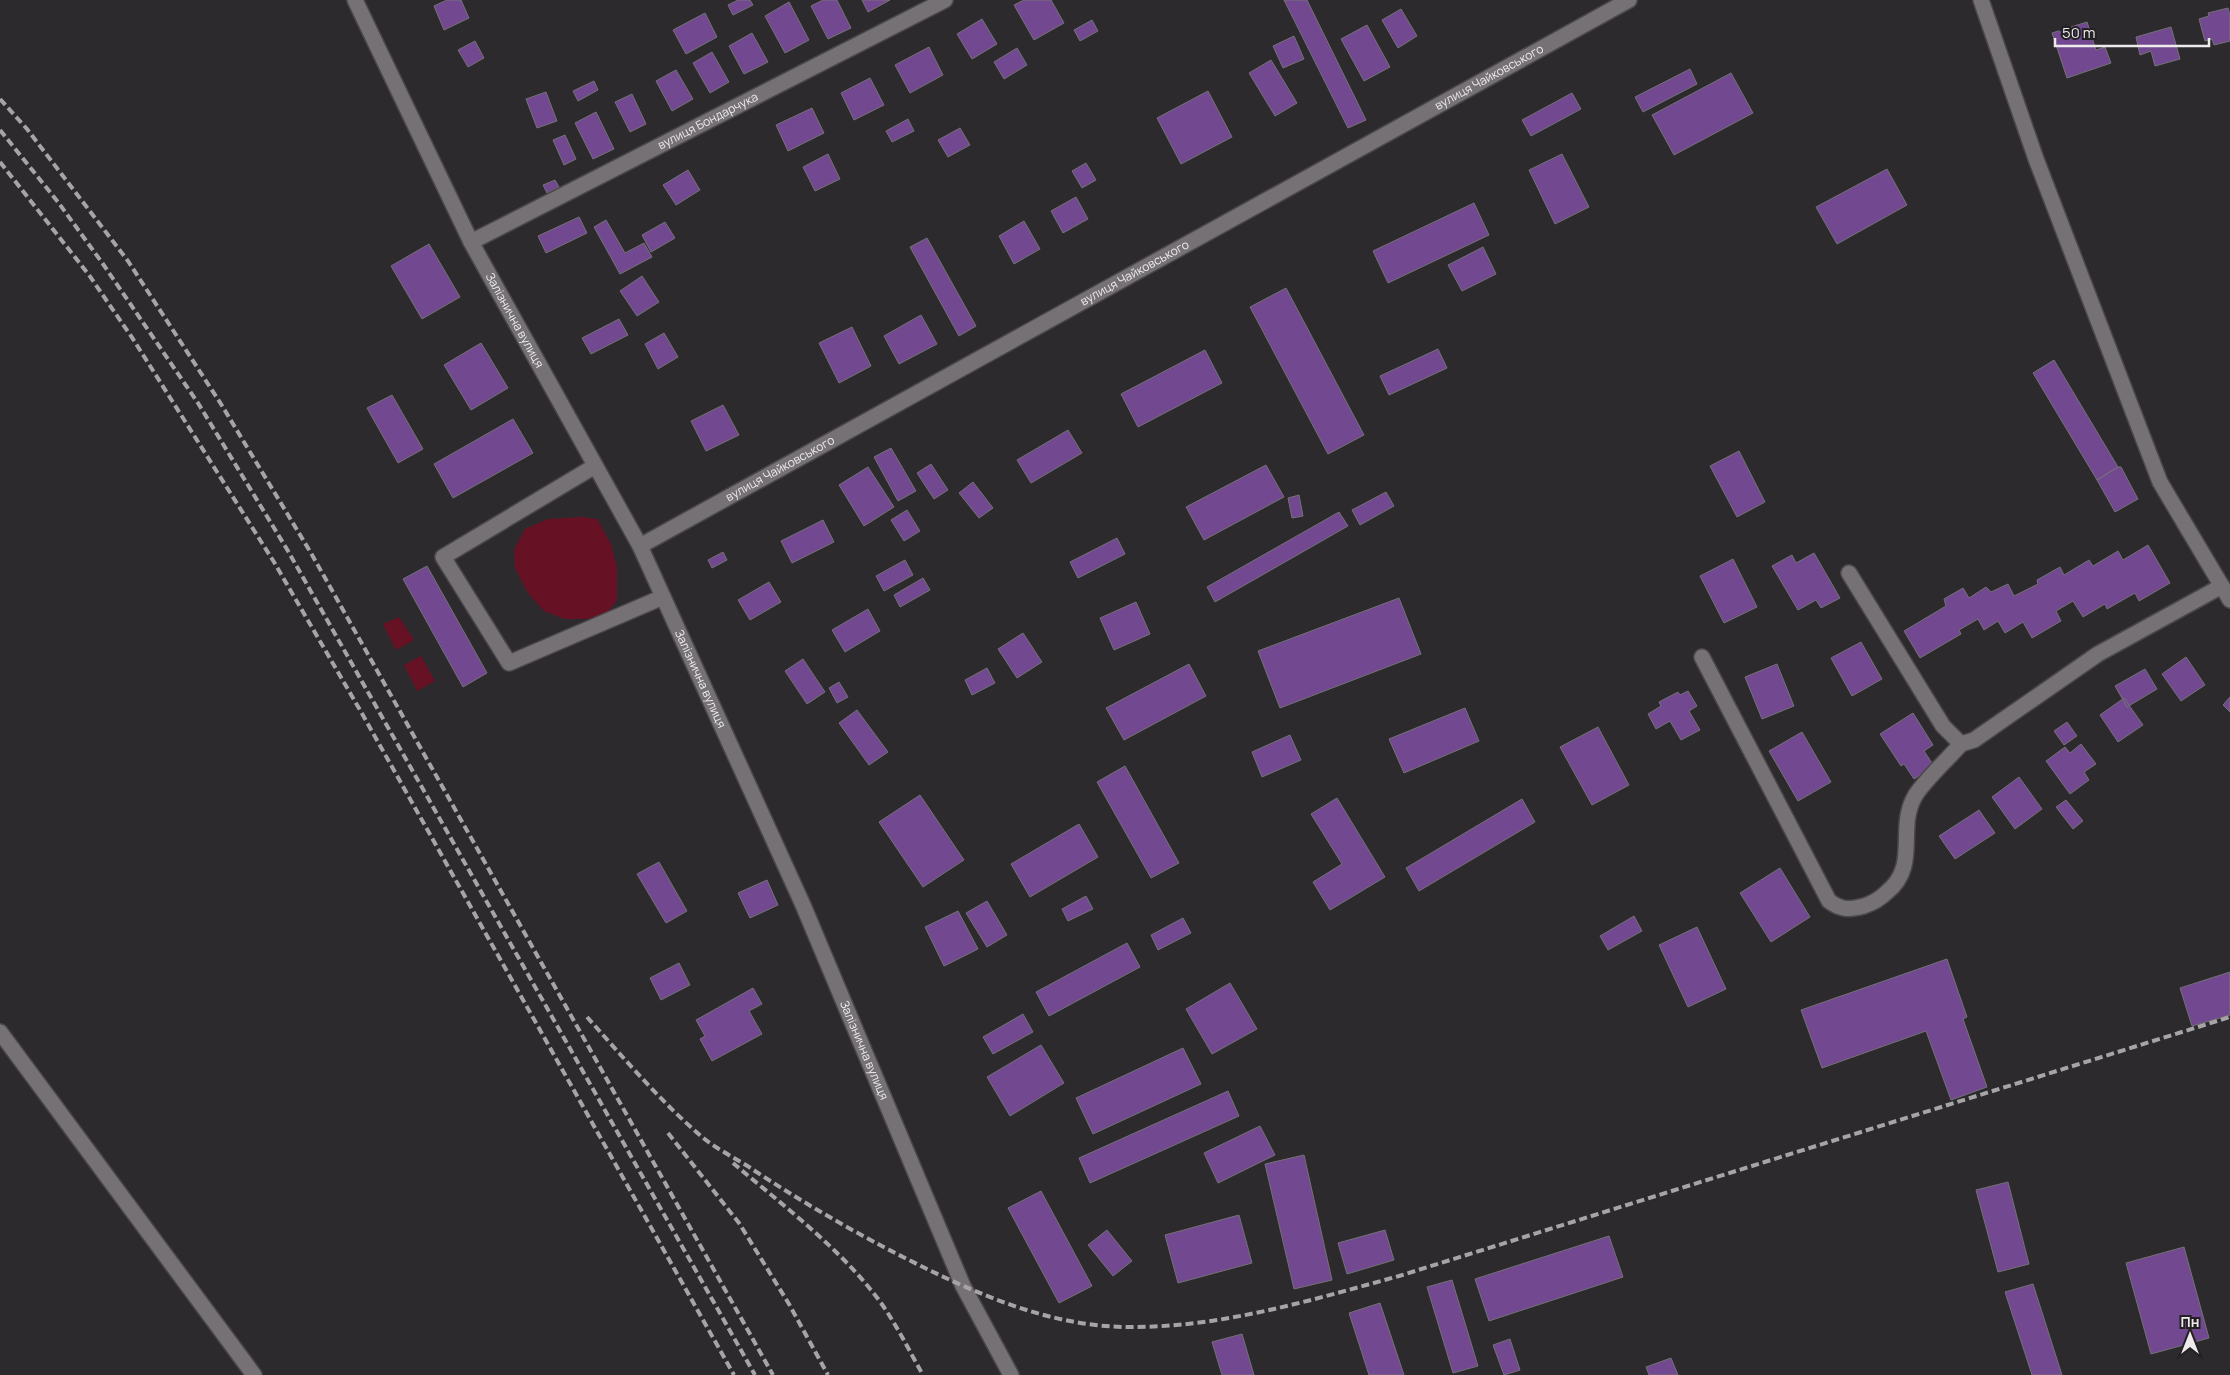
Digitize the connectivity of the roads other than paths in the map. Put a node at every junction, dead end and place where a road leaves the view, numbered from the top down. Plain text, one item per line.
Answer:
1 (355, 0) edge
2 (945, 0) edge
3 (1629, 0) edge
4 (1981, 0) edge
5 (471, 242) junction
6 (595, 466) junction
7 (640, 546) junction
8 (1849, 573) dead end
9 (2222, 586) junction
10 (663, 597) junction
11 (2230, 600) edge
12 (1702, 658) dead end
13 (1961, 744) junction
14 (0, 1032) edge
15 (254, 1375) edge
16 (1011, 1375) edge

1 - 5 street, Залізнична вулиця
2 - 5 street, вулиця Бондарчука
3 - 7 street, вулиця Чайковського
4 - 9 street
5 - 6 street, Залізнична вулиця
6 - 7 street, Залізнична вулиця
6 - 10 street
7 - 10 street, Залізнична вулиця
8 - 13 street
9 - 11 street
9 - 13 street
10 - 16 street, Залізнична вулиця
12 - 13 street
14 - 15 street

